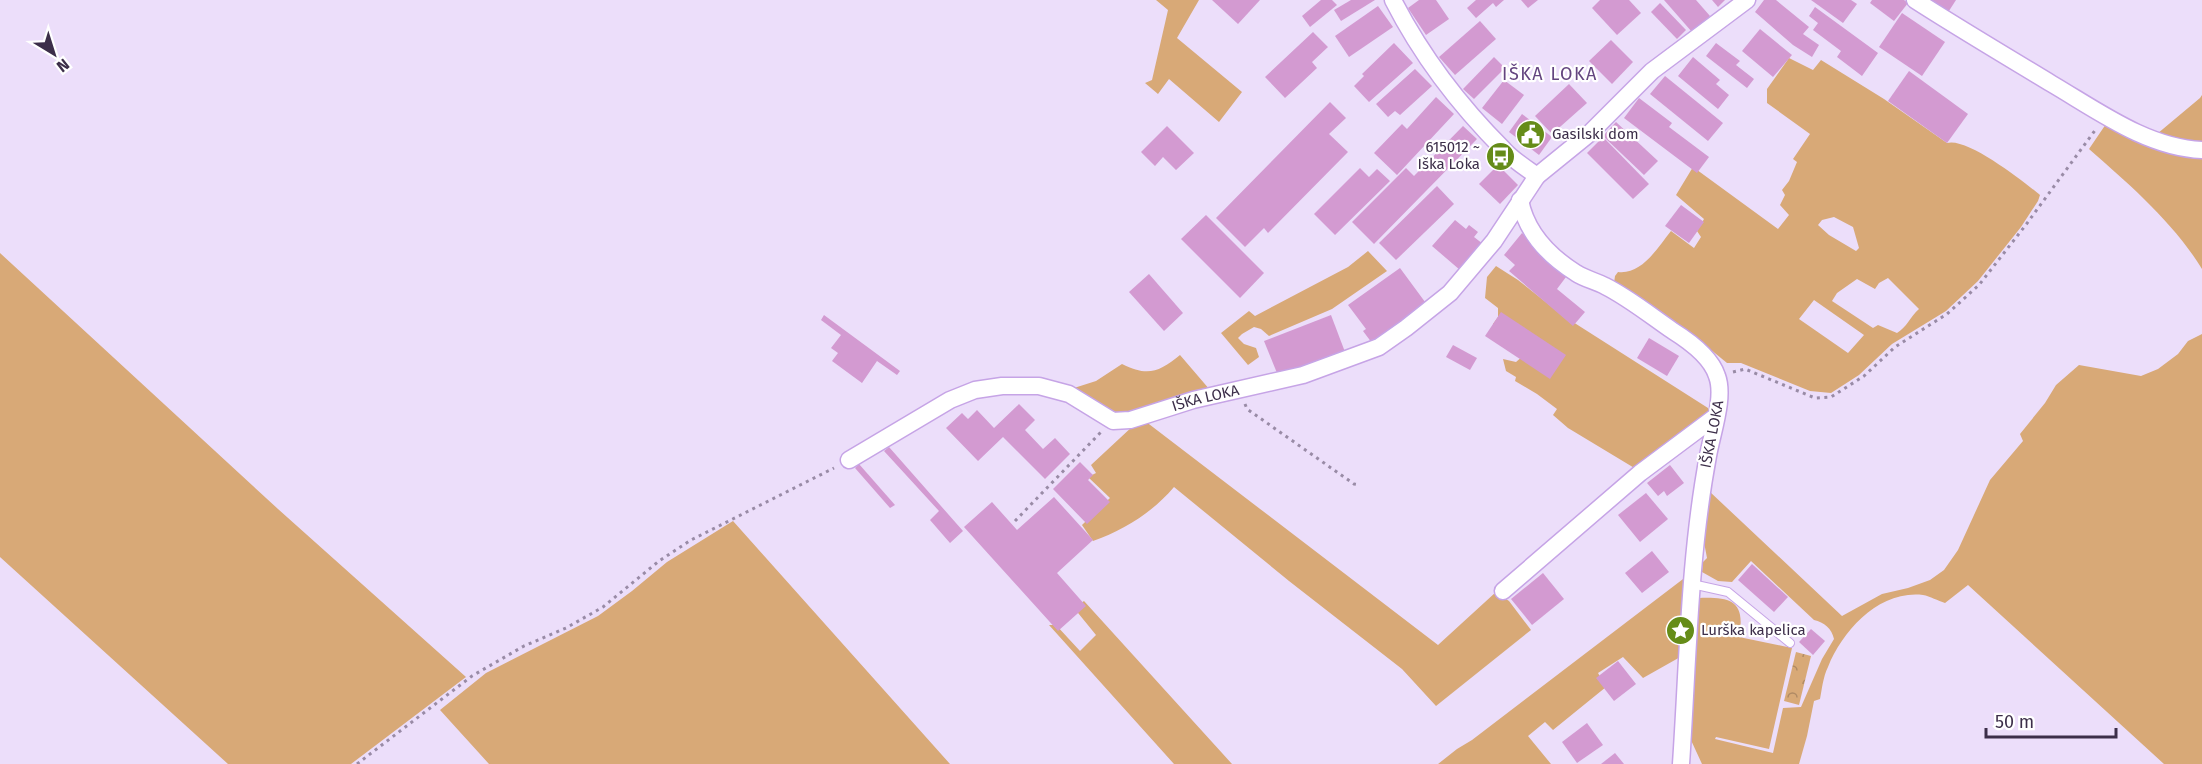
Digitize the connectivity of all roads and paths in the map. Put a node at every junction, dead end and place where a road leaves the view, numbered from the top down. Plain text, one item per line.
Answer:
1 (1393, 0) edge
2 (1747, 0) edge
3 (1915, 0) edge
4 (2106, 115) junction
5 (2202, 150) edge
6 (1537, 176) junction
7 (1520, 200) junction
8 (1717, 375) junction
9 (1243, 389) junction
10 (1715, 417) junction
11 (1113, 421) junction
12 (849, 460) joint
13 (1360, 485) dead end
14 (1015, 521) dead end
15 (1692, 584) junction
16 (1503, 591) dead end
17 (1790, 643) dead end
18 (357, 764) edge
19 (1681, 764) edge

1 - 6 street
2 - 6 street, IŠKA LOKA
3 - 4 street
4 - 5 street
4 - 8 path
6 - 7 street, IŠKA LOKA
7 - 8 street
7 - 9 street, IŠKA LOKA
8 - 10 street, IŠKA LOKA
9 - 11 street, IŠKA LOKA
9 - 13 path
10 - 15 street, IŠKA LOKA
10 - 16 street
11 - 12 street
11 - 14 path
12 - 18 path
15 - 17 lane
15 - 19 street, IŠKA LOKA

